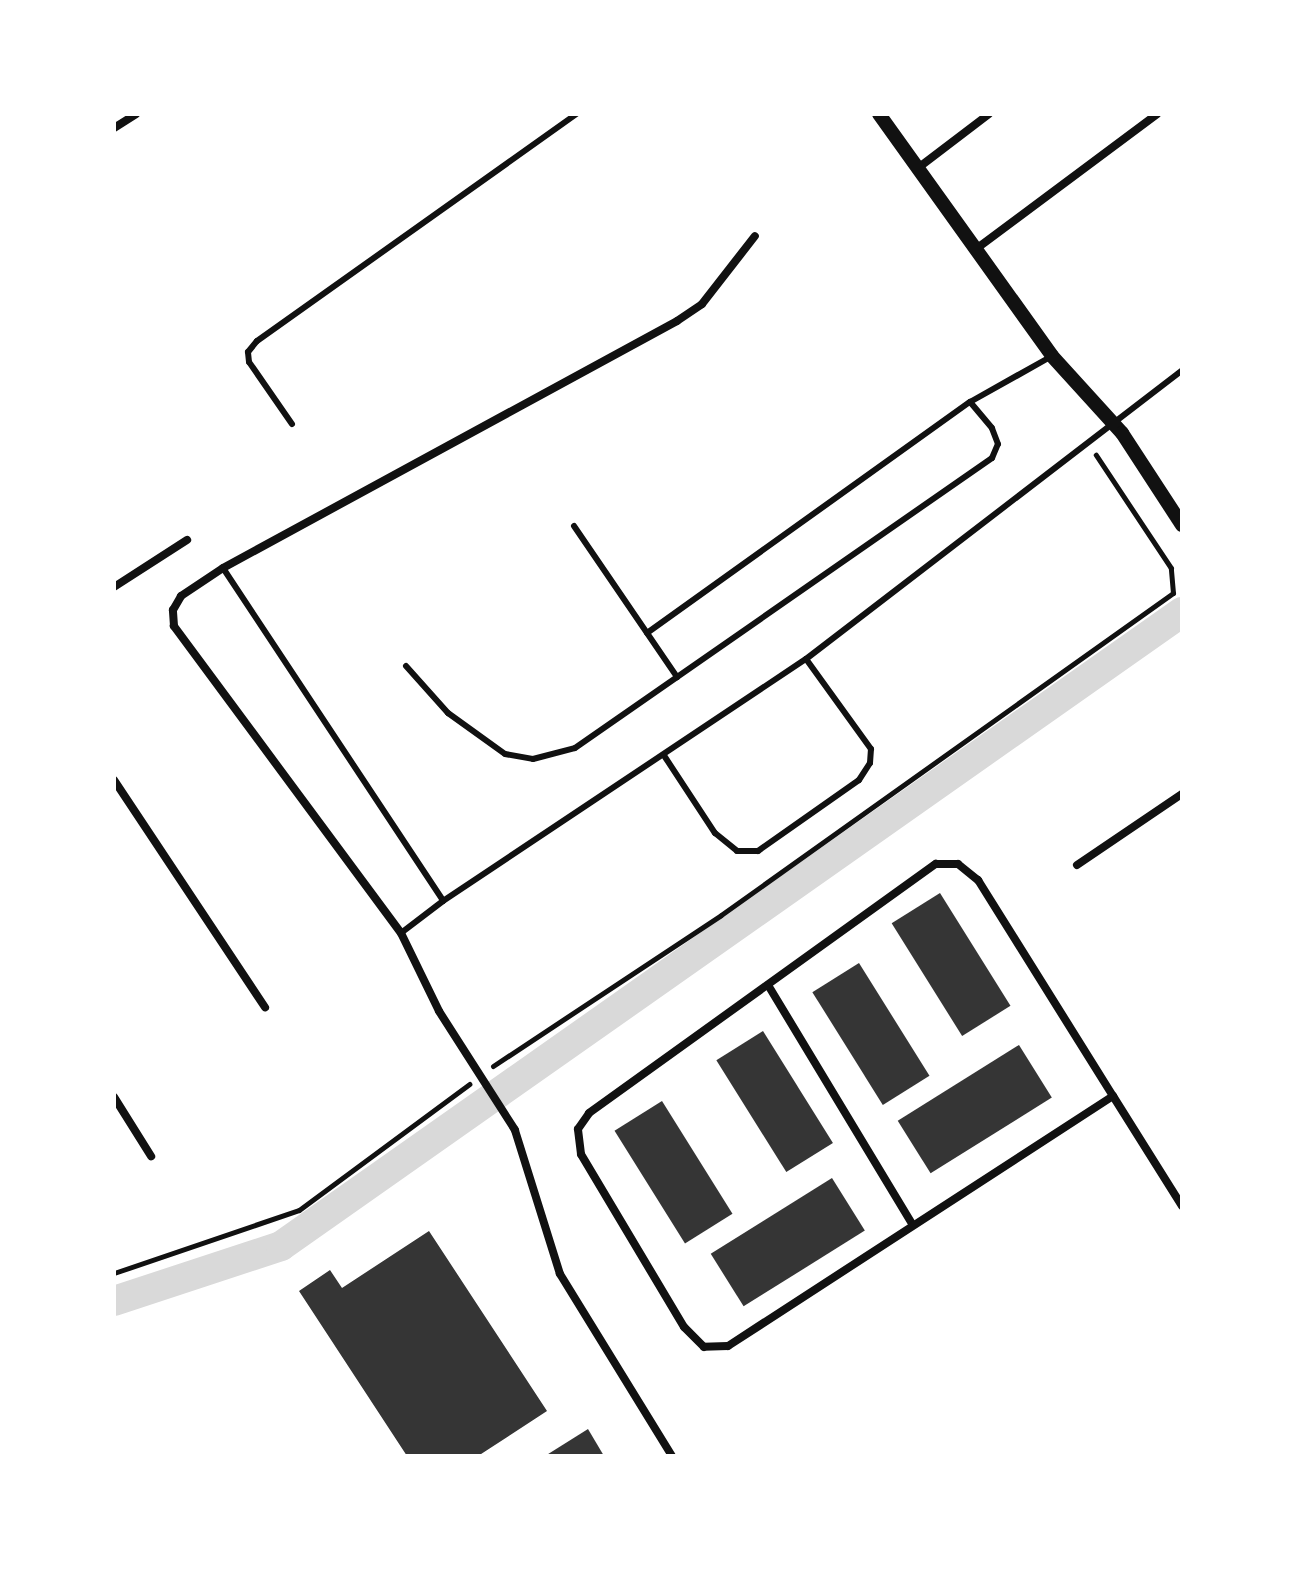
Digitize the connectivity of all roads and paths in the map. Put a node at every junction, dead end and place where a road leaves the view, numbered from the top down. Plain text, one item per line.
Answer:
1 (136, 114) edge
2 (577, 114) edge
3 (879, 114) edge
4 (989, 114) edge
5 (1157, 114) edge
6 (114, 128) edge
7 (918, 168) junction
8 (755, 236) dead end
9 (976, 249) junction
10 (1052, 356) junction
11 (1182, 370) edge
12 (970, 402) junction
13 (292, 424) dead end
14 (1117, 427) junction
15 (1182, 525) edge
16 (574, 526) dead end
17 (187, 540) dead end
18 (223, 568) junction
19 (114, 587) edge
20 (647, 633) junction
21 (806, 659) junction
22 (406, 666) dead end
23 (677, 677) junction
24 (665, 757) junction
25 (114, 780) edge
26 (1182, 794) edge
27 (1077, 865) dead end
28 (443, 901) junction
29 (401, 933) junction
30 (768, 985) junction
31 (265, 1007) dead end
32 (1113, 1096) junction
33 (114, 1097) edge
34 (151, 1156) dead end
35 (1182, 1206) edge
36 (913, 1225) junction
37 (114, 1273) edge
38 (672, 1456) edge

1 - 6 street
2 - 13 lane
3 - 7 street
4 - 7 street
5 - 9 street
7 - 9 street
8 - 18 street
9 - 10 street
10 - 12 lane
10 - 14 street
11 - 14 lane
12 - 20 lane
12 - 23 lane
14 - 15 street
14 - 21 lane
14 - 37 path
16 - 20 lane
17 - 19 street
18 - 28 lane
18 - 29 street
20 - 23 lane
21 - 24 lane
21 - 24 lane
22 - 23 lane
24 - 28 lane
25 - 31 street
26 - 27 street
28 - 29 lane
29 - 38 street
30 - 32 street
30 - 36 street
30 - 36 street
32 - 35 street
32 - 36 street
33 - 34 street

